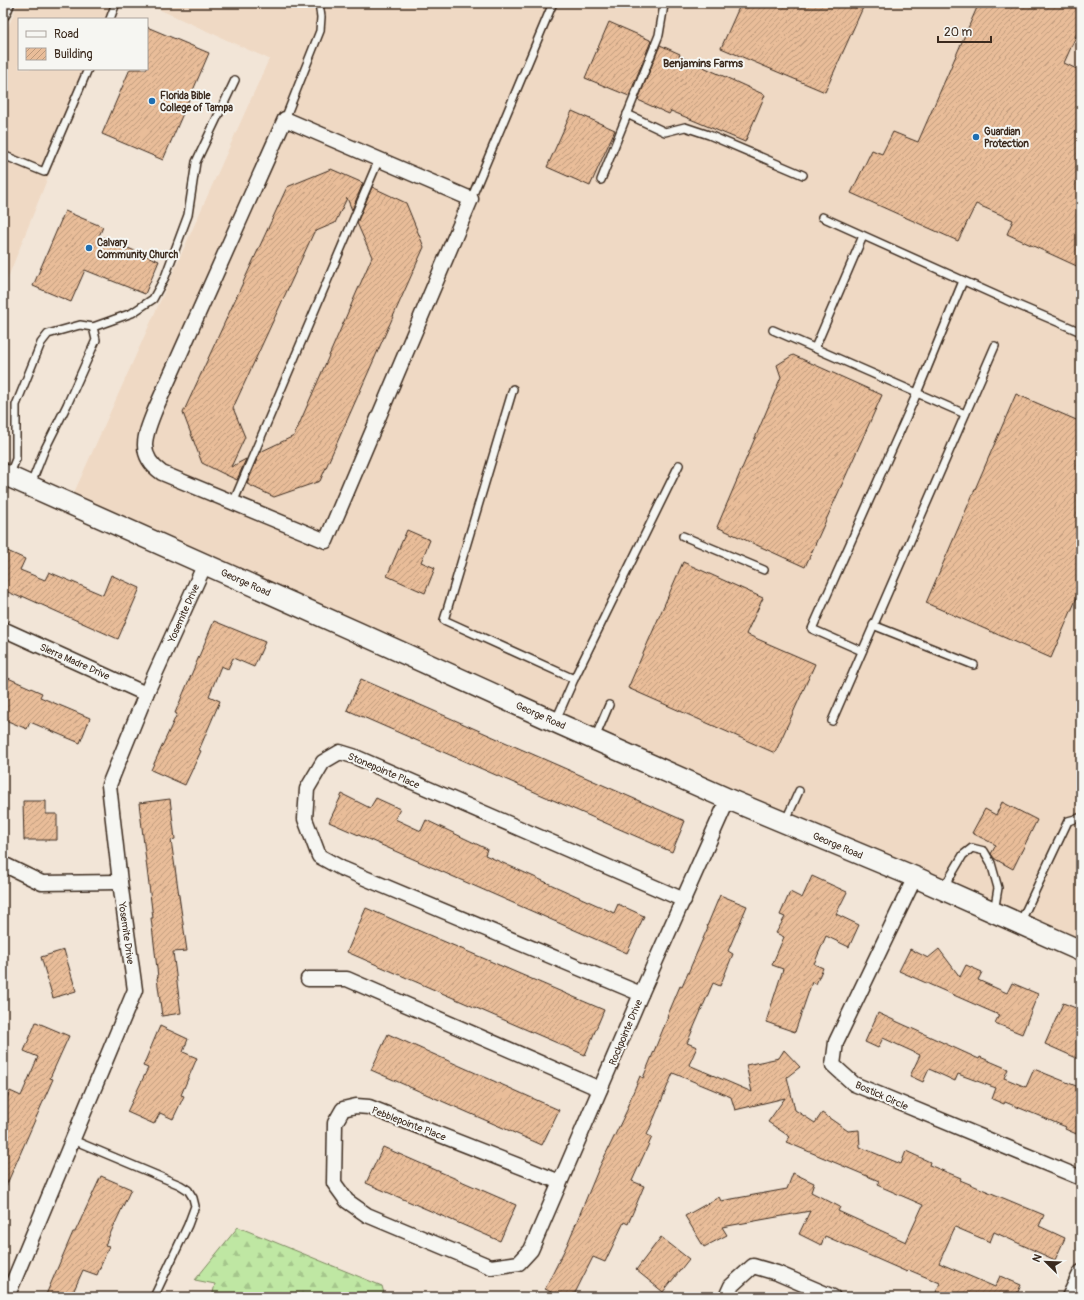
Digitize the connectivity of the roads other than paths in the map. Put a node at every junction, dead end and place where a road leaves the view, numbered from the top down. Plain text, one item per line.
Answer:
1 (7, 3) edge
2 (116, 3) edge
3 (319, 3) edge
4 (553, 3) edge
5 (663, 3) edge
6 (3, 13) edge
7 (110, 18) edge
8 (88, 70) edge
9 (235, 80) dead end
10 (627, 114) junction
11 (285, 119) junction
12 (3, 154) edge
13 (379, 159) junction
14 (803, 175) dead end
15 (601, 180) dead end
16 (471, 198) junction
17 (822, 218) dead end
18 (863, 236) junction
19 (963, 281) junction
20 (93, 327) junction
21 (773, 330) dead end
22 (1081, 332) edge
23 (995, 346) dead end
24 (815, 348) junction
25 (514, 389) dead end
26 (917, 393) junction
27 (965, 414) junction
28 (679, 465) dead end
29 (6, 476) edge
30 (30, 486) junction
31 (233, 503) junction
32 (683, 536) dead end
33 (206, 564) junction
34 (764, 570) dead end
35 (873, 625) junction
36 (3, 629) edge
37 (862, 651) junction
38 (974, 665) dead end
39 (574, 678) junction
40 (146, 694) junction
41 (609, 705) dead end
42 (832, 721) dead end
43 (556, 722) junction
44 (594, 738) junction
45 (799, 791) dead end
46 (728, 798) junction
47 (1081, 818) edge
48 (785, 822) junction
49 (3, 864) edge
50 (915, 877) junction
51 (120, 882) junction
52 (943, 889) junction
53 (684, 900) junction
54 (994, 912) junction
55 (1020, 924) junction
56 (1081, 951) edge
57 (308, 979) dead end
58 (641, 994) junction
59 (600, 1089) junction
60 (73, 1140) junction
61 (1081, 1178) edge
62 (560, 1182) junction
63 (519, 1263) joint
64 (1081, 1272) edge
65 (8, 1297) edge
66 (154, 1297) edge
67 (726, 1297) edge
68 (833, 1297) edge
69 (1070, 1297) edge

1 - 6 street
2 - 7 lane
3 - 11 lane
4 - 16 lane
5 - 10 lane
8 - 12 lane
9 - 20 lane
10 - 14 lane
10 - 15 lane
11 - 13 street
11 - 31 street
13 - 16 street
13 - 31 lane
16 - 31 street
17 - 18 lane
18 - 19 lane
18 - 24 lane
19 - 22 lane
19 - 26 lane
20 - 29 lane
20 - 30 lane
21 - 24 lane
23 - 27 lane
24 - 26 lane
25 - 39 lane
26 - 27 lane
26 - 37 lane
27 - 35 lane
28 - 39 lane
29 - 30 street, George Road
30 - 33 street, George Road
32 - 34 lane
33 - 40 street, Yosemite Drive
33 - 43 street, George Road
35 - 37 lane
35 - 38 lane
36 - 40 street, Sierra Madre Drive
37 - 42 lane
39 - 43 lane
40 - 51 street, Yosemite Drive
41 - 44 lane
43 - 44 street, George Road
44 - 46 street, George Road
45 - 48 lane
46 - 48 street, George Road
46 - 53 street, Rockpointe Drive
47 - 55 lane
48 - 50 street, George Road
49 - 51 street
50 - 52 street, George Road
50 - 61 street, Bostick Circle
51 - 60 street, Yosemite Drive
52 - 54 street, George Road
52 - 54 lane
53 - 58 street, Rockpointe Drive
53 - 58 street, Stonepointe Place
54 - 55 street, George Road
55 - 56 street, George Road
57 - 59 street
58 - 59 street, Rockpointe Drive
59 - 62 street, Rockpointe Drive
60 - 65 street, Yosemite Drive
60 - 66 lane
62 - 63 street, Rockpointe Drive
62 - 63 street, Pebblepointe Place
64 - 69 street
67 - 68 street

